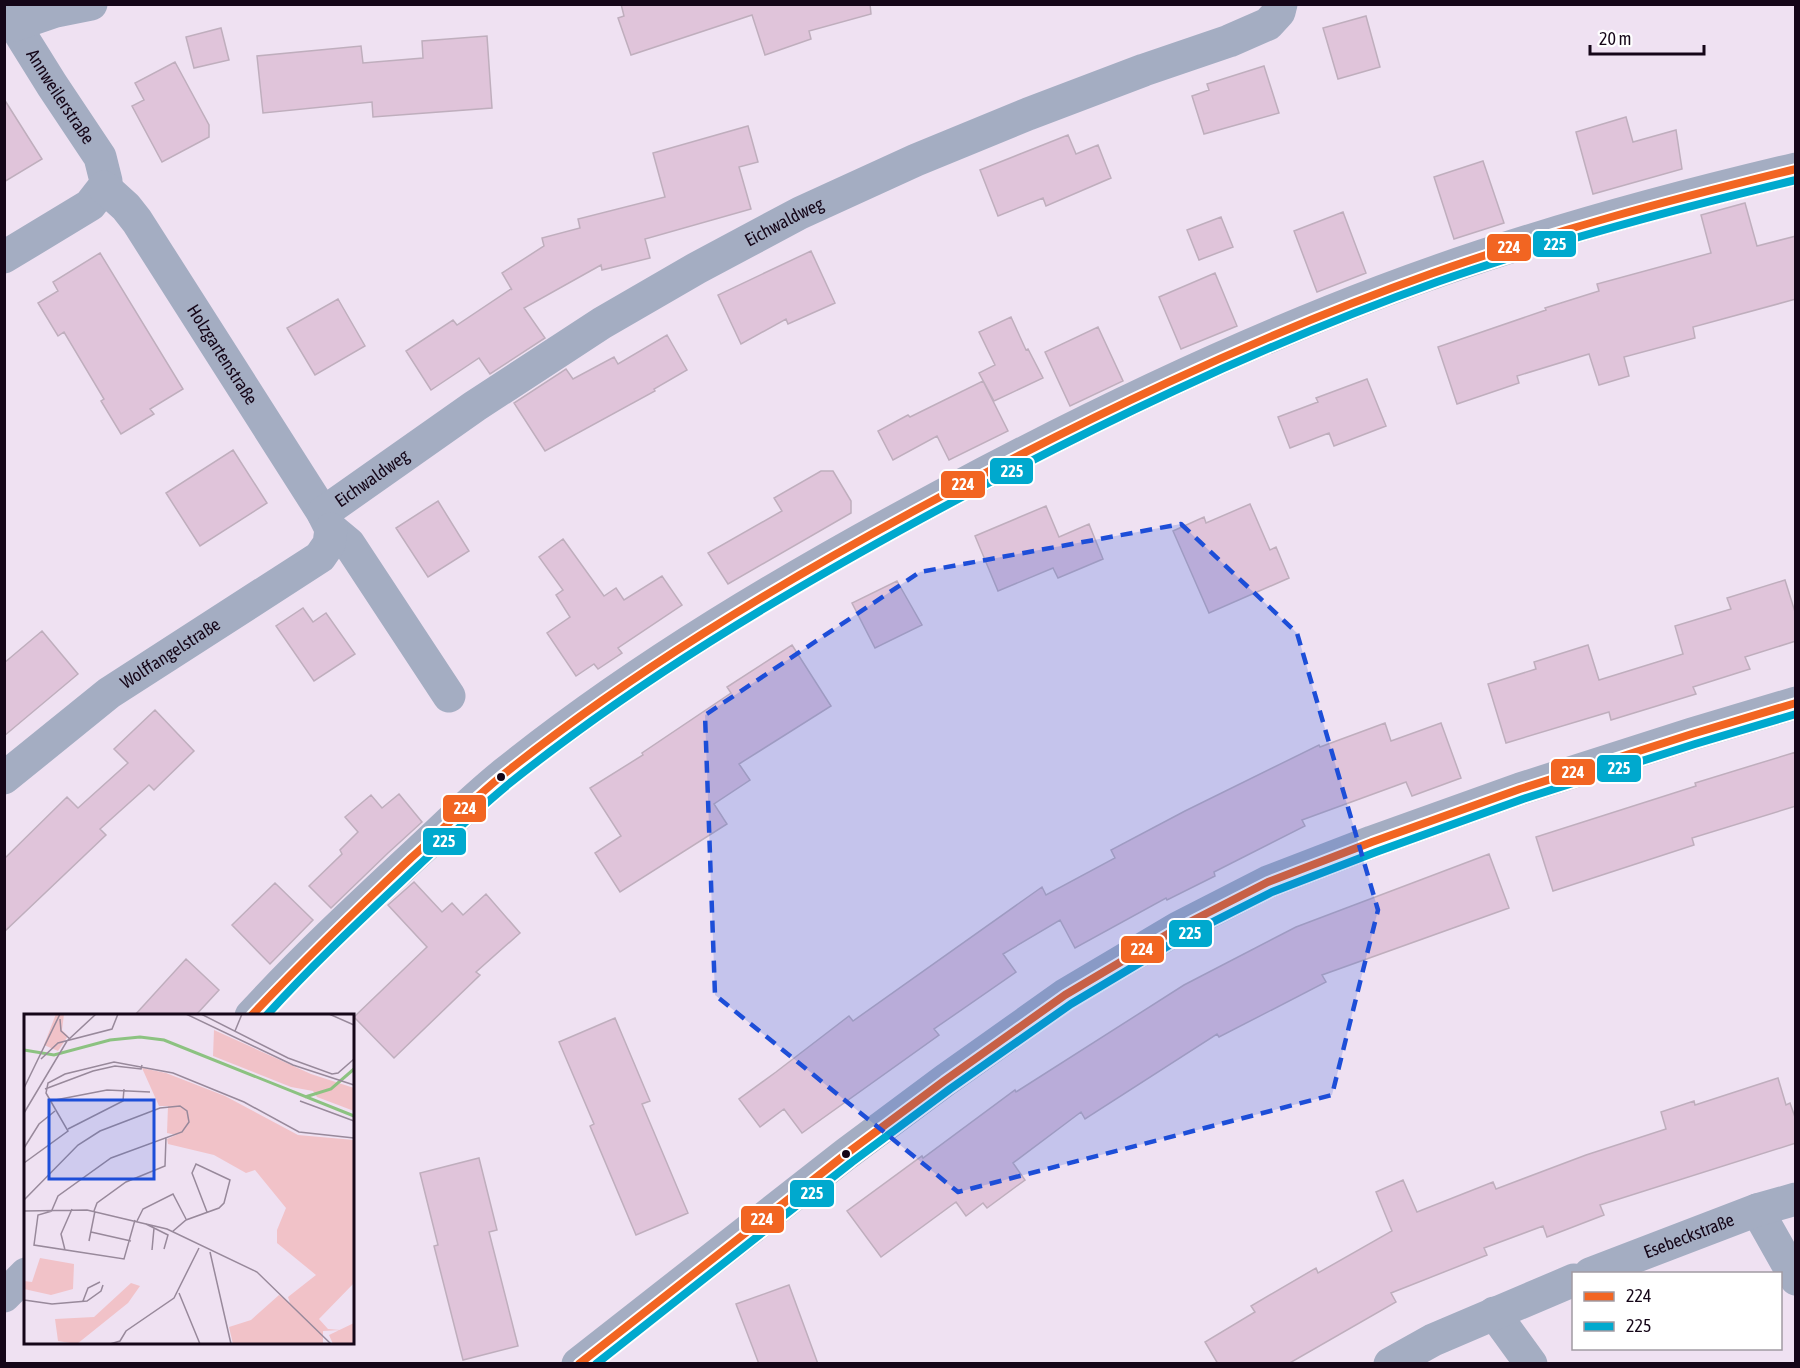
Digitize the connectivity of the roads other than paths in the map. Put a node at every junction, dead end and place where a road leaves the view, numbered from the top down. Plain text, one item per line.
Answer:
1 (91, 4) edge
2 (1281, 4) edge
3 (10, 17) edge
4 (1796, 169) edge
5 (104, 187) junction
6 (4, 257) edge
7 (327, 521) junction
8 (449, 696) dead end
9 (1796, 703) edge
10 (4, 778) edge
11 (253, 1014) edge
12 (1796, 1199) edge
13 (1756, 1210) junction
14 (1595, 1272) edge
15 (24, 1276) edge
16 (1796, 1279) edge
17 (1572, 1281) edge
18 (4, 1296) edge
19 (1494, 1313) junction
20 (578, 1364) edge
21 (1390, 1364) edge
22 (1531, 1364) edge

1 - 3 street
2 - 7 street, Eichwaldweg
3 - 5 street, Annweilerstraße
4 - 11 street
5 - 6 street
5 - 7 street, Holzgartenstraße
7 - 8 street, Holzgartenstraße
7 - 10 street, Wolffangelstraße
9 - 20 street
12 - 13 street, Esebeckstraße
13 - 14 street, Esebeckstraße
13 - 16 street, Esebeckstraße
15 - 18 street
17 - 19 street
19 - 21 street
19 - 22 street

